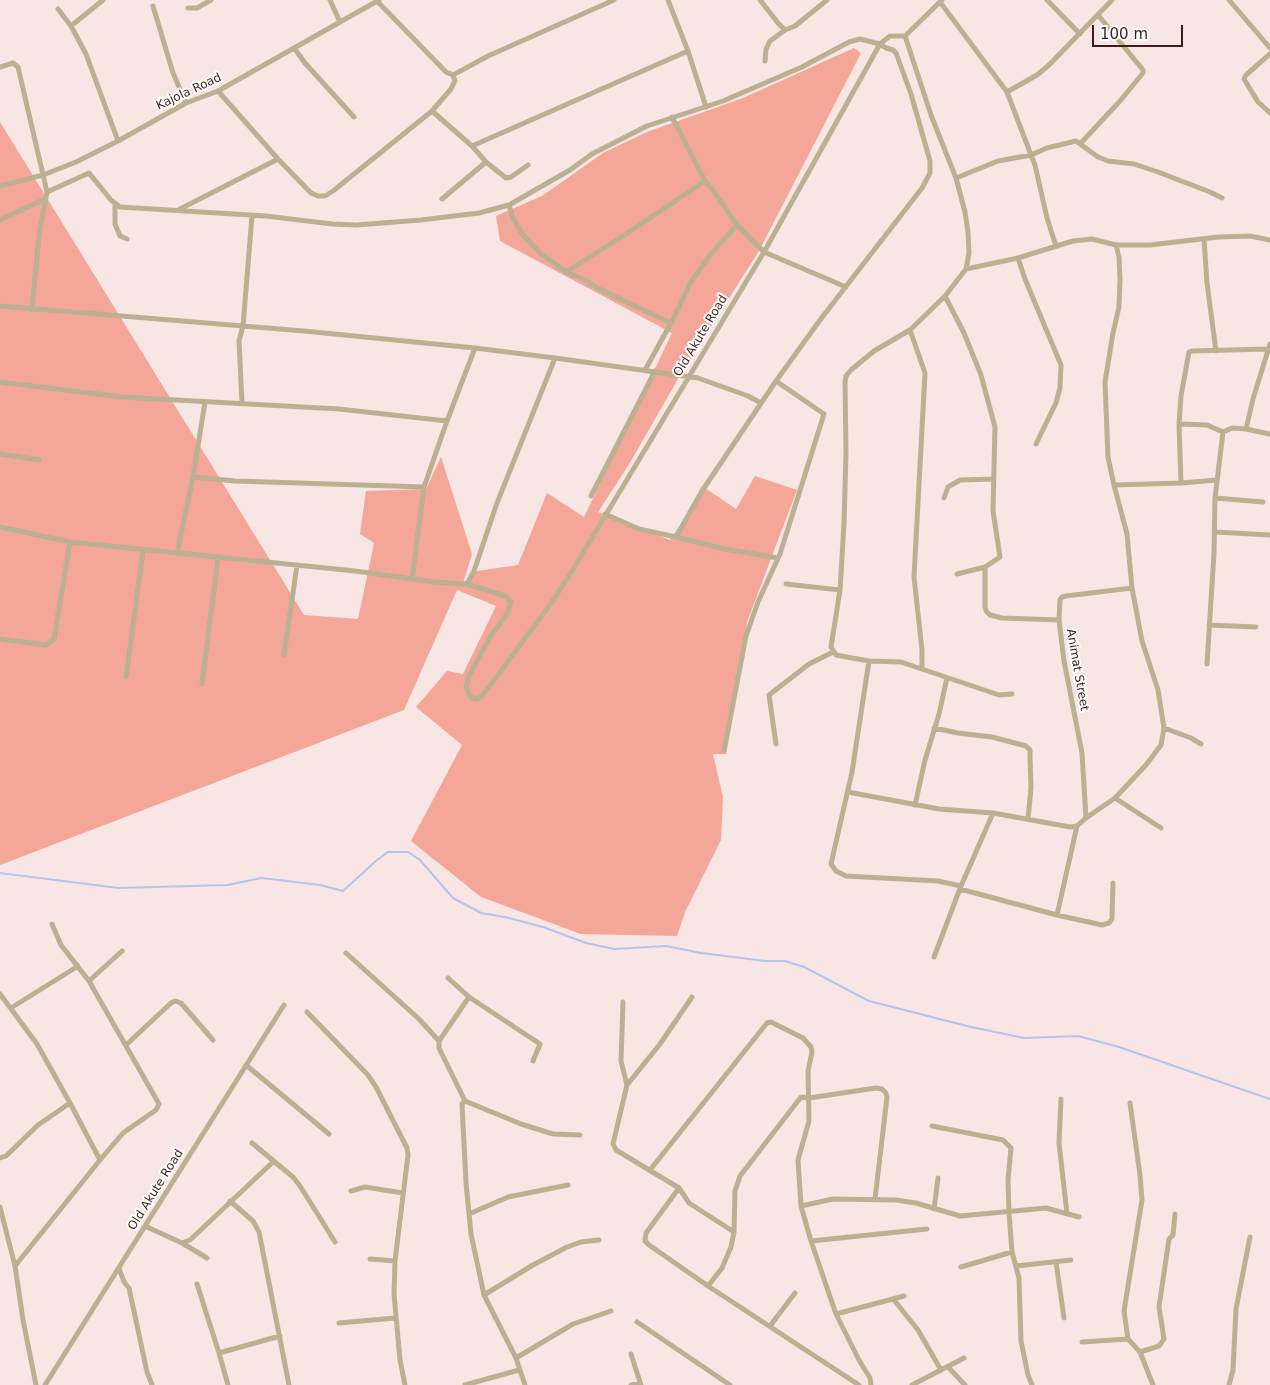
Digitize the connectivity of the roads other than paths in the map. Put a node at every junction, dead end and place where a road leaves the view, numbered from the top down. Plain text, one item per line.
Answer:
1 (103, 0) edge
2 (211, 0) edge
3 (330, 0) edge
4 (614, 0) edge
5 (668, 0) edge
6 (760, 0) edge
7 (827, 0) edge
8 (1047, 0) edge
9 (1102, 0) edge
10 (1112, 0) edge
11 (1229, 0) edge
12 (378, 1) edge
13 (941, 1) edge
14 (1107, 5) junction
15 (153, 6) dead end
16 (188, 8) dead end
17 (58, 9) dead end
18 (1098, 15) junction
19 (340, 22) junction
20 (70, 26) junction
21 (785, 30) junction
22 (1080, 34) junction
23 (905, 36) junction
24 (880, 44) junction
25 (294, 48) junction
26 (1270, 48) edge
27 (688, 51) junction
28 (1270, 54) edge
29 (765, 61) dead end
30 (0, 67) edge
31 (453, 75) junction
32 (218, 91) junction
33 (1007, 92) junction
34 (186, 103) junction
35 (706, 107) junction
36 (432, 111) junction
37 (1270, 114) edge
38 (354, 117) dead end
39 (672, 117) junction
40 (118, 141) junction
41 (1080, 144) junction
42 (472, 146) junction
43 (1031, 155) junction
44 (278, 159) junction
45 (486, 162) junction
46 (528, 165) dead end
47 (43, 174) junction
48 (956, 178) junction
49 (704, 181) junction
50 (0, 186) edge
51 (47, 192) junction
52 (1222, 198) dead end
53 (45, 199) junction
54 (442, 199) dead end
55 (115, 205) junction
56 (509, 205) junction
57 (178, 210) junction
58 (252, 216) junction
59 (0, 220) edge
60 (737, 225) junction
61 (127, 239) dead end
62 (1204, 239) junction
63 (1270, 240) edge
64 (1116, 245) junction
65 (1056, 246) junction
66 (764, 252) junction
67 (1018, 258) junction
68 (966, 269) junction
69 (566, 272) junction
70 (846, 287) junction
71 (945, 296) junction
72 (0, 306) edge
73 (32, 310) junction
74 (671, 323) junction
75 (243, 326) junction
76 (910, 330) junction
77 (1269, 347) edge
78 (475, 348) junction
79 (1216, 351) junction
80 (555, 358) junction
81 (645, 370) junction
82 (655, 371) junction
83 (688, 377) junction
84 (776, 380) junction
85 (0, 382) edge
86 (205, 402) junction
87 (242, 403) junction
88 (760, 403) junction
89 (446, 421) junction
90 (1179, 424) junction
91 (1246, 429) junction
92 (1223, 432) junction
93 (1270, 434) edge
94 (1036, 444) dead end
95 (0, 454) edge
96 (40, 460) dead end
97 (193, 477) junction
98 (993, 479) junction
99 (1217, 480) junction
100 (1181, 483) junction
101 (1114, 485) junction
102 (424, 487) junction
103 (591, 496) dead end
104 (944, 498) dead end
105 (1215, 498) junction
106 (1263, 502) dead end
107 (605, 514) junction
108 (0, 527) edge
109 (1214, 532) junction
110 (1270, 535) edge
111 (676, 537) junction
112 (70, 542) junction
113 (143, 551) junction
114 (177, 553) junction
115 (218, 558) junction
116 (778, 558) junction
117 (297, 565) junction
118 (985, 567) junction
119 (957, 574) dead end
120 (412, 579) junction
121 (467, 584) junction
122 (786, 584) dead end
123 (1132, 588) junction
124 (840, 590) junction
125 (1059, 620) junction
126 (1209, 625) junction
127 (1256, 627) dead end
128 (0, 639) edge
129 (832, 652) junction
130 (284, 654) dead end
131 (869, 661) junction
132 (1207, 664) dead end
133 (922, 669) junction
134 (126, 677) dead end
135 (947, 678) junction
136 (202, 684) dead end
137 (1012, 694) dead end
138 (934, 728) junction
139 (1164, 728) junction
140 (776, 744) dead end
141 (1201, 744) dead end
142 (724, 751) dead end
143 (848, 792) junction
144 (1116, 798) junction
145 (915, 805) junction
146 (993, 813) junction
147 (1086, 818) junction
148 (1028, 819) junction
149 (1077, 826) junction
150 (1161, 828) dead end
151 (1113, 883) dead end
152 (960, 888) junction
153 (1057, 915) junction
154 (52, 924) dead end
155 (122, 951) dead end
156 (346, 954) dead end
157 (934, 957) dead end
158 (78, 966) junction
159 (448, 978) dead end
160 (89, 981) junction
161 (0, 994) edge
162 (469, 997) junction
163 (692, 997) dead end
164 (623, 1002) dead end
165 (284, 1005) dead end
166 (11, 1008) junction
167 (307, 1012) dead end
168 (213, 1040) dead end
169 (439, 1041) junction
170 (126, 1045) junction
171 (533, 1061) dead end
172 (246, 1065) junction
173 (627, 1084) junction
174 (809, 1098) junction
175 (1061, 1099) dead end
176 (465, 1100) junction
177 (70, 1103) junction
178 (1130, 1103) dead end
179 (932, 1126) dead end
180 (329, 1134) dead end
181 (580, 1135) dead end
182 (252, 1143) dead end
183 (0, 1158) edge
184 (100, 1160) junction
185 (273, 1162) junction
186 (650, 1170) junction
187 (938, 1178) dead end
188 (568, 1185) dead end
189 (679, 1188) junction
190 (351, 1191) dead end
191 (403, 1192) junction
192 (875, 1199) junction
193 (230, 1200) junction
194 (801, 1206) junction
195 (0, 1207) edge
196 (934, 1209) junction
197 (1008, 1213) junction
198 (469, 1214) junction
199 (1067, 1214) junction
200 (1175, 1214) dead end
201 (1079, 1217) dead end
202 (145, 1226) junction
203 (927, 1229) dead end
204 (734, 1232) junction
205 (1250, 1237) dead end
206 (599, 1240) dead end
207 (811, 1241) junction
208 (335, 1242) dead end
209 (182, 1243) junction
210 (1012, 1252) junction
211 (207, 1258) dead end
212 (370, 1260) dead end
213 (1071, 1260) dead end
214 (395, 1261) junction
215 (1056, 1262) junction
216 (15, 1266) junction
217 (1016, 1266) junction
218 (961, 1267) dead end
219 (119, 1268) junction
220 (197, 1284) dead end
221 (708, 1286) junction
222 (795, 1293) dead end
223 (484, 1295) junction
224 (904, 1296) dead end
225 (894, 1300) junction
226 (610, 1311) dead end
227 (836, 1314) junction
228 (395, 1318) junction
229 (1064, 1318) dead end
230 (636, 1322) dead end
231 (339, 1323) dead end
232 (770, 1326) junction
233 (280, 1336) junction
234 (1128, 1339) junction
235 (1082, 1342) dead end
236 (1140, 1352) junction
237 (219, 1353) junction
238 (631, 1354) dead end
239 (516, 1358) junction
240 (964, 1358) dead end
241 (948, 1366) junction
242 (519, 1370) junction
243 (941, 1370) junction
244 (641, 1384) edge
245 (36, 1385) edge
246 (45, 1385) edge
247 (152, 1385) edge
248 (228, 1385) edge
249 (289, 1385) edge
250 (405, 1385) edge
251 (464, 1385) edge
252 (525, 1385) edge
253 (631, 1385) edge
254 (730, 1385) edge
255 (858, 1385) edge
256 (871, 1385) edge
257 (912, 1385) edge
258 (965, 1385) edge
259 (1032, 1385) edge
260 (1153, 1385) edge
261 (1229, 1385) edge

1 - 20 street
2 - 16 street
3 - 19 street
4 - 31 street
5 - 27 street
6 - 21 street
7 - 21 street
8 - 22 street
9 - 14 street
10 - 14 street
11 - 26 street
12 - 19 street, Kajola Road
12 - 31 street
13 - 23 street
13 - 33 street
14 - 18 street
15 - 34 street
17 - 20 street
18 - 22 street
18 - 41 street
19 - 25 street, Kajola Road
20 - 40 street
21 - 29 street
22 - 33 street
23 - 24 street
23 - 48 street
24 - 35 street
24 - 66 street, Old Akute Road
24 - 70 street
25 - 32 street, Kajola Road
25 - 38 street
27 - 35 street
27 - 42 street
28 - 37 street
30 - 47 street
31 - 36 street
32 - 34 street, Kajola Road
32 - 44 street
33 - 43 street
34 - 40 street, Kajola Road
35 - 39 street
36 - 42 street
36 - 44 street
39 - 49 street
39 - 56 street
40 - 47 street, Kajola Road
41 - 43 street
41 - 52 street
42 - 45 street
43 - 48 street
43 - 65 street
44 - 57 street
45 - 46 street
45 - 54 street
47 - 50 street, Kajola Road
47 - 51 street
48 - 68 street
49 - 60 street
49 - 69 street
51 - 53 street
51 - 55 street
53 - 59 street
53 - 73 street
55 - 57 street
55 - 61 street
56 - 58 street
56 - 69 street
57 - 58 street
58 - 75 street
60 - 66 street
60 - 74 street
62 - 63 street
62 - 64 street
62 - 79 street
64 - 65 street
64 - 101 street
65 - 67 street
66 - 70 street
66 - 83 street, Old Akute Road
67 - 68 street
67 - 94 street
68 - 71 street
69 - 74 street
70 - 84 street
71 - 76 street
71 - 98 street
72 - 73 street
73 - 75 street
74 - 81 street
75 - 78 street
75 - 87 street
76 - 124 street
76 - 133 street
77 - 79 street
77 - 91 street
78 - 80 street
78 - 89 street
79 - 90 street
80 - 81 street
80 - 121 street
81 - 82 street
82 - 83 street
82 - 103 street
83 - 88 street
83 - 107 street, Old Akute Road
84 - 88 street
84 - 116 street
85 - 86 street
86 - 87 street
86 - 97 street
87 - 89 street
88 - 111 street
89 - 102 street
90 - 92 street
90 - 100 street
91 - 92 street
91 - 93 street
92 - 99 street
95 - 96 street
97 - 102 street
97 - 114 street
98 - 104 street
98 - 118 street
99 - 100 street
99 - 105 street
100 - 101 street
101 - 123 street
102 - 120 street
105 - 106 street
105 - 109 street
107 - 111 street
107 - 121 street, Old Akute Road
108 - 112 street
109 - 110 street
109 - 126 street
111 - 116 street
112 - 113 street
112 - 128 street
113 - 114 street
113 - 134 street
114 - 115 street
115 - 117 street
115 - 136 street
116 - 142 street
117 - 120 street
117 - 130 street
118 - 119 street
118 - 125 street
120 - 121 street
122 - 124 street
123 - 125 street, Animat Street
123 - 139 street
124 - 129 street
125 - 147 street, Animat Street
126 - 127 street
126 - 132 street
129 - 131 street
129 - 140 street
131 - 133 street
131 - 143 street
133 - 135 street
135 - 137 street
135 - 138 street
138 - 145 street
138 - 148 street
139 - 141 street
139 - 144 street
143 - 145 street
143 - 152 street
144 - 147 street
144 - 150 street
145 - 146 street
146 - 148 street
146 - 152 street
147 - 149 street
148 - 149 street
149 - 153 street
151 - 153 street
152 - 153 street
152 - 157 street
154 - 158 street
155 - 160 street
156 - 169 street
158 - 160 street
158 - 166 street
159 - 162 street
160 - 170 street
161 - 166 street
162 - 169 street
162 - 171 street
163 - 173 street
164 - 173 street
165 - 172 street, Old Akute Road
166 - 177 street
167 - 191 street
168 - 170 street
169 - 176 street
170 - 184 street
172 - 180 street
172 - 202 street, Old Akute Road
173 - 186 street
174 - 186 street
174 - 192 street
174 - 194 street
174 - 204 street
175 - 199 street
176 - 181 street
176 - 198 street
177 - 183 street
177 - 184 street
178 - 234 street
179 - 197 street
182 - 185 street
184 - 216 street
185 - 193 street
185 - 208 street
186 - 189 street
187 - 196 street
188 - 198 street
189 - 204 street
189 - 221 street
190 - 191 street
191 - 214 street
192 - 194 street
192 - 196 street
193 - 209 street
193 - 233 street
194 - 207 street
195 - 216 street
196 - 197 street
197 - 199 street
197 - 210 street
198 - 223 street
199 - 201 street
200 - 236 street
202 - 209 street
202 - 219 street, Old Akute Road
203 - 207 street
204 - 221 street
205 - 261 street
206 - 223 street
207 - 227 street
209 - 211 street
210 - 217 street
210 - 218 street
212 - 214 street
213 - 215 street
214 - 228 street
215 - 217 street
215 - 229 street
216 - 245 street
217 - 259 street
219 - 246 street, Old Akute Road
219 - 247 street
220 - 237 street
221 - 232 street
222 - 232 street
223 - 239 street
224 - 225 street
225 - 227 street
225 - 243 street
226 - 239 street
227 - 256 street
228 - 231 street
228 - 250 street
230 - 254 street
232 - 255 street
233 - 237 street
233 - 249 street
234 - 235 street
234 - 236 street
236 - 260 street
237 - 248 street
238 - 244 street
239 - 242 street
240 - 241 street
241 - 243 street
241 - 258 street
242 - 251 street
242 - 252 street
243 - 257 street
244 - 253 street

